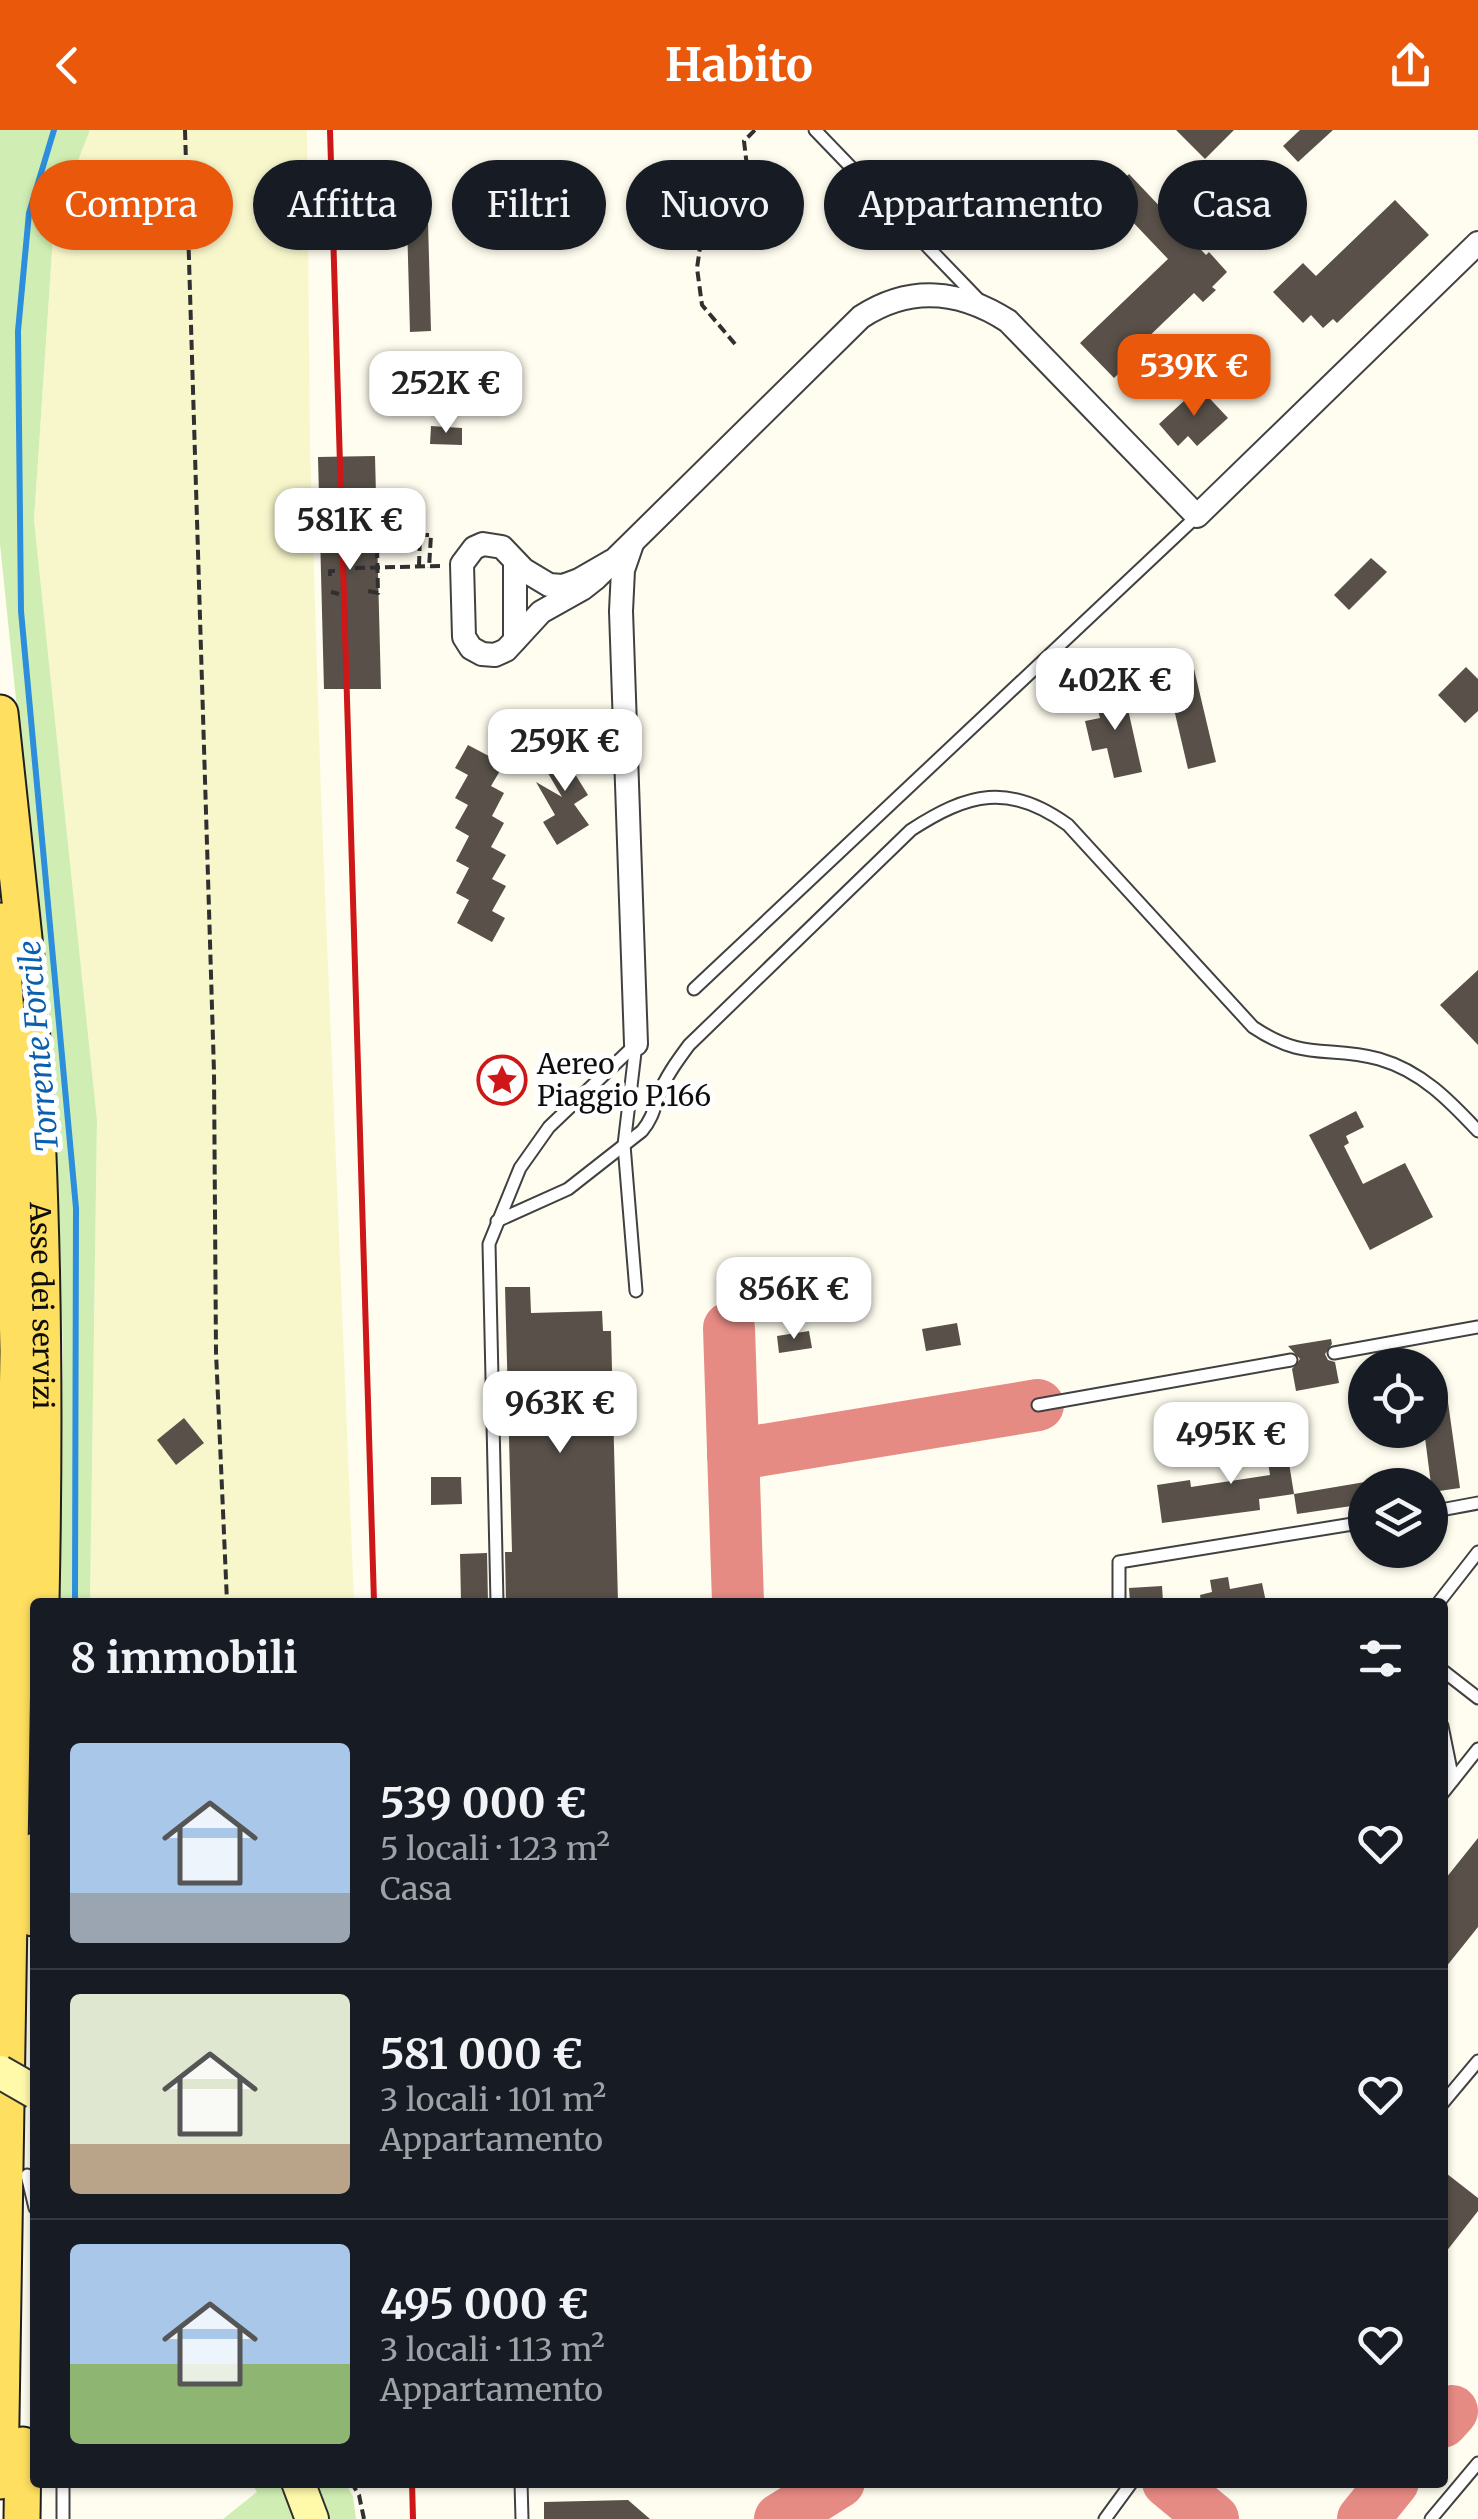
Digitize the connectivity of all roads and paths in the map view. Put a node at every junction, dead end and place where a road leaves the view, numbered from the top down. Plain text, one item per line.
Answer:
1 (185, 130) edge
2 (754, 130) edge
3 (816, 130) edge
4 (1477, 245) edge
5 (985, 306) junction
6 (735, 344) dead end
7 (1197, 516) junction
8 (633, 540) junction
9 (338, 546) dead end
10 (367, 549) dead end
11 (330, 550) dead end
12 (612, 561) junction
13 (515, 562) junction
14 (355, 568) dead end
15 (378, 568) junction
16 (419, 568) junction
17 (338, 571) dead end
18 (330, 576) dead end
19 (368, 591) dead end
20 (331, 592) dead end
21 (339, 594) dead end
22 (515, 640) junction
23 (0, 713) edge
24 (0, 921) edge
25 (694, 990) dead end
26 (636, 1044) junction
27 (1478, 1131) edge
28 (624, 1145) junction
29 (497, 1221) junction
30 (636, 1291) dead end
31 (1478, 1328) edge
32 (1334, 1353) dead end
33 (1290, 1360) dead end
34 (1038, 1405) dead end
35 (1475, 1505) edge
36 (1448, 1509) edge
37 (1348, 1525) edge
38 (1478, 1552) edge
39 (41, 1598) edge
40 (226, 1598) edge
41 (497, 1598) edge
42 (1119, 1598) edge
43 (1442, 1598) edge
44 (1448, 1675) edge
45 (1478, 1698) edge
46 (1478, 1750) edge
47 (1448, 1753) edge
48 (1454, 1780) junction
49 (1448, 1787) edge
50 (1478, 2061) edge
51 (0, 2072) edge
52 (30, 2089) edge
53 (1448, 2097) edge
54 (30, 2228) edge
55 (1478, 2463) edge
56 (0, 2481) edge
57 (64, 2488) edge
58 (300, 2488) edge
59 (355, 2488) edge
60 (521, 2488) edge
61 (1128, 2488) edge
62 (22, 2519) edge
63 (63, 2519) edge
64 (312, 2519) edge
65 (364, 2519) edge
66 (522, 2519) edge
67 (1105, 2519) edge
68 (1431, 2519) edge

1 - 40 path
2 - 6 path
3 - 5 lane
4 - 7 street
5 - 7 street
5 - 8 street
7 - 25 lane
8 - 12 street
8 - 26 street
9 - 11 path
10 - 15 path
12 - 13 street
12 - 22 street
13 - 22 street
13 - 22 street
14 - 15 path
15 - 16 path
15 - 19 path
16 - 16 path
17 - 18 path
20 - 21 path
23 - 39 main road, Asse dei servizi
24 - 56 main road, Asse dei servizi
26 - 28 lane
26 - 29 lane
27 - 28 lane
28 - 29 lane
28 - 30 lane
29 - 41 lane
31 - 32 lane
33 - 34 lane
35 - 36 lane
37 - 42 lane
38 - 43 lane
44 - 45 lane
46 - 48 lane
47 - 48 lane
48 - 49 lane
50 - 53 lane
51 - 52 main road, bridge
54 - 62 main road
55 - 68 lane
57 - 63 lane
58 - 64 main road
59 - 65 path
60 - 66 lane
61 - 67 lane

